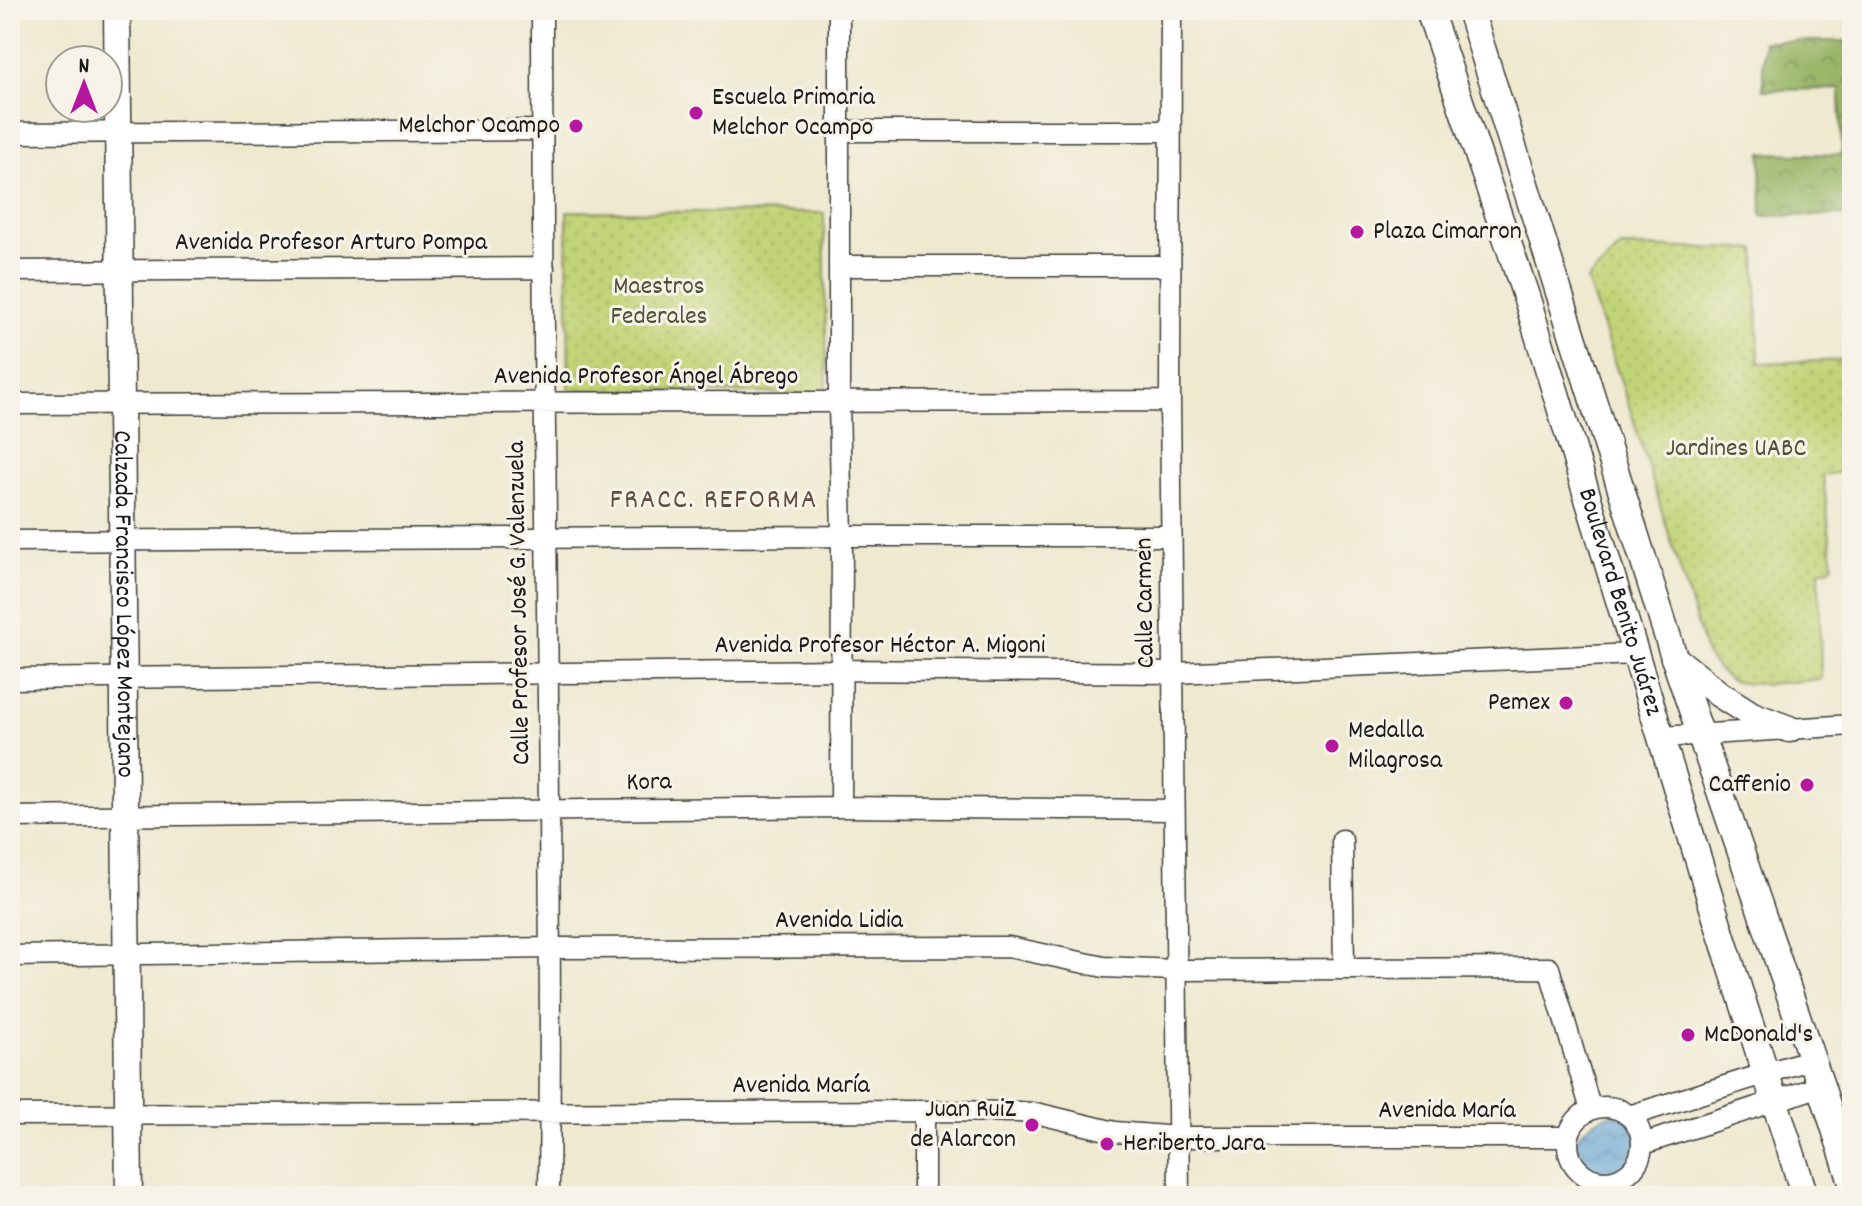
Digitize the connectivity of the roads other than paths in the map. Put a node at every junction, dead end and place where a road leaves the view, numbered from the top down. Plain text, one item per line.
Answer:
1 (117, 10) edge
2 (542, 10) edge
3 (839, 10) edge
4 (1171, 10) edge
5 (1429, 10) edge
6 (1470, 10) edge
7 (542, 130) junction
8 (840, 131) junction
9 (1170, 131) junction
10 (119, 132) junction
11 (10, 133) edge
12 (839, 266) junction
13 (1170, 266) junction
14 (544, 268) junction
15 (10, 271) edge
16 (119, 271) junction
17 (1170, 401) junction
18 (544, 402) junction
19 (839, 403) junction
20 (10, 404) edge
21 (121, 405) junction
22 (842, 536) junction
23 (1171, 536) junction
24 (545, 538) junction
25 (123, 540) junction
26 (10, 541) edge
27 (1636, 654) junction
28 (1674, 657) junction
29 (842, 670) junction
30 (547, 673) junction
31 (1173, 673) junction
32 (124, 677) junction
33 (10, 679) edge
34 (1852, 725) edge
35 (1789, 729) junction
36 (1700, 735) junction
37 (1661, 737) junction
38 (841, 807) junction
39 (1174, 810) junction
40 (549, 811) junction
41 (125, 816) junction
42 (10, 817) edge
43 (1342, 840) dead end
44 (551, 948) junction
45 (126, 955) junction
46 (10, 956) edge
47 (1344, 968) junction
48 (1176, 970) junction
49 (1812, 1059) junction
50 (1765, 1072) junction
51 (1821, 1086) junction
52 (1774, 1101) junction
53 (1591, 1110) junction
54 (924, 1111) junction
55 (128, 1114) junction
56 (550, 1114) junction
57 (10, 1115) edge
58 (1629, 1116) junction
59 (1178, 1137) junction
60 (1568, 1137) junction
61 (1643, 1144) junction
62 (1852, 1182) edge
63 (1614, 1188) edge
64 (129, 1196) edge
65 (549, 1196) edge
66 (924, 1196) edge
67 (1179, 1196) edge
68 (1805, 1196) edge

1 - 10 main road, Calzada Francisco López Montejano
2 - 7 street, Calle Profesor José G. Valenzuela
3 - 8 street
4 - 9 street, Calle Carmen
5 - 27 main road, Boulevard Benito Juárez
6 - 28 main road, Boulevard Benito Juárez
7 - 10 street
7 - 14 street, Calle Profesor José G. Valenzuela
8 - 9 street
8 - 12 street
9 - 13 street, Calle Carmen
10 - 11 street
10 - 16 main road, Calzada Francisco López Montejano
12 - 13 street
12 - 19 street
13 - 17 street, Calle Carmen
14 - 16 street, Avenida Profesor Arturo Pompa
14 - 18 street, Calle Profesor José G. Valenzuela
15 - 16 street, Avenida Profesor Arturo Pompa
16 - 21 main road, Calzada Francisco López Montejano
17 - 19 street, Avenida Profesor Ángel Ábrego
17 - 23 street, Calle Carmen
18 - 19 street, Avenida Profesor Ángel Ábrego
18 - 21 street, Avenida Profesor Ángel Ábrego
18 - 24 street, Calle Profesor José G. Valenzuela
19 - 22 street
20 - 21 street, Avenida Profesor Ángel Ábrego
21 - 25 main road, Calzada Francisco López Montejano
22 - 23 street
22 - 24 street
22 - 29 street
23 - 31 street, Calle Carmen
24 - 25 street
24 - 30 street, Calle Profesor José G. Valenzuela
25 - 26 street
25 - 32 main road, Calzada Francisco López Montejano
27 - 31 street, Avenida Profesor Héctor A. Migoni
27 - 37 main road, Boulevard Benito Juárez
28 - 35 main road
28 - 36 main road, Boulevard Benito Juárez
29 - 30 street, Avenida Profesor Héctor A. Migoni
29 - 31 street, Avenida Profesor Héctor A. Migoni
29 - 38 street
30 - 32 street, Avenida Profesor Héctor A. Migoni
30 - 40 street, Calle Profesor José G. Valenzuela
31 - 39 street, Calle Carmen
32 - 33 street, Avenida Profesor Héctor A. Migoni
32 - 41 main road, Calzada Francisco López Montejano
34 - 35 street
35 - 36 street
36 - 37 street
36 - 49 main road, Boulevard Benito Juárez
37 - 50 main road, Boulevard Benito Juárez
38 - 39 street, Kora
38 - 40 street, Kora
39 - 48 street, Calle Carmen
40 - 41 street, Kora
40 - 44 street, Calle Profesor José G. Valenzuela
41 - 42 street, Kora
41 - 45 main road, Calzada Francisco López Montejano
43 - 47 street
44 - 45 street, Avenida Lidia
44 - 48 street, Avenida Lidia
44 - 56 street, Calle Profesor José G. Valenzuela
45 - 46 street, Avenida Lidia
45 - 55 main road, Calzada Francisco López Montejano
47 - 48 street, Avenida Lidia
47 - 53 street, Avenida Lidia
48 - 59 street, Calle Carmen
49 - 50 street
49 - 51 main road, Boulevard Benito Juárez
50 - 52 main road, Boulevard Benito Juárez
50 - 58 street
51 - 52 street
51 - 62 main road, Boulevard Benito Juárez
52 - 61 street
52 - 68 main road, Boulevard Benito Juárez
53 - 58 street
53 - 60 street
54 - 56 street, Avenida María
54 - 59 street, Avenida María
54 - 66 street
55 - 56 street, Avenida María
55 - 57 street, Avenida María
55 - 64 main road, Calzada Francisco López Montejano
56 - 65 street, Calle Profesor José G. Valenzuela
58 - 61 street
59 - 60 street, Avenida María
59 - 67 street, Calle Carmen
60 - 63 street
61 - 63 street

